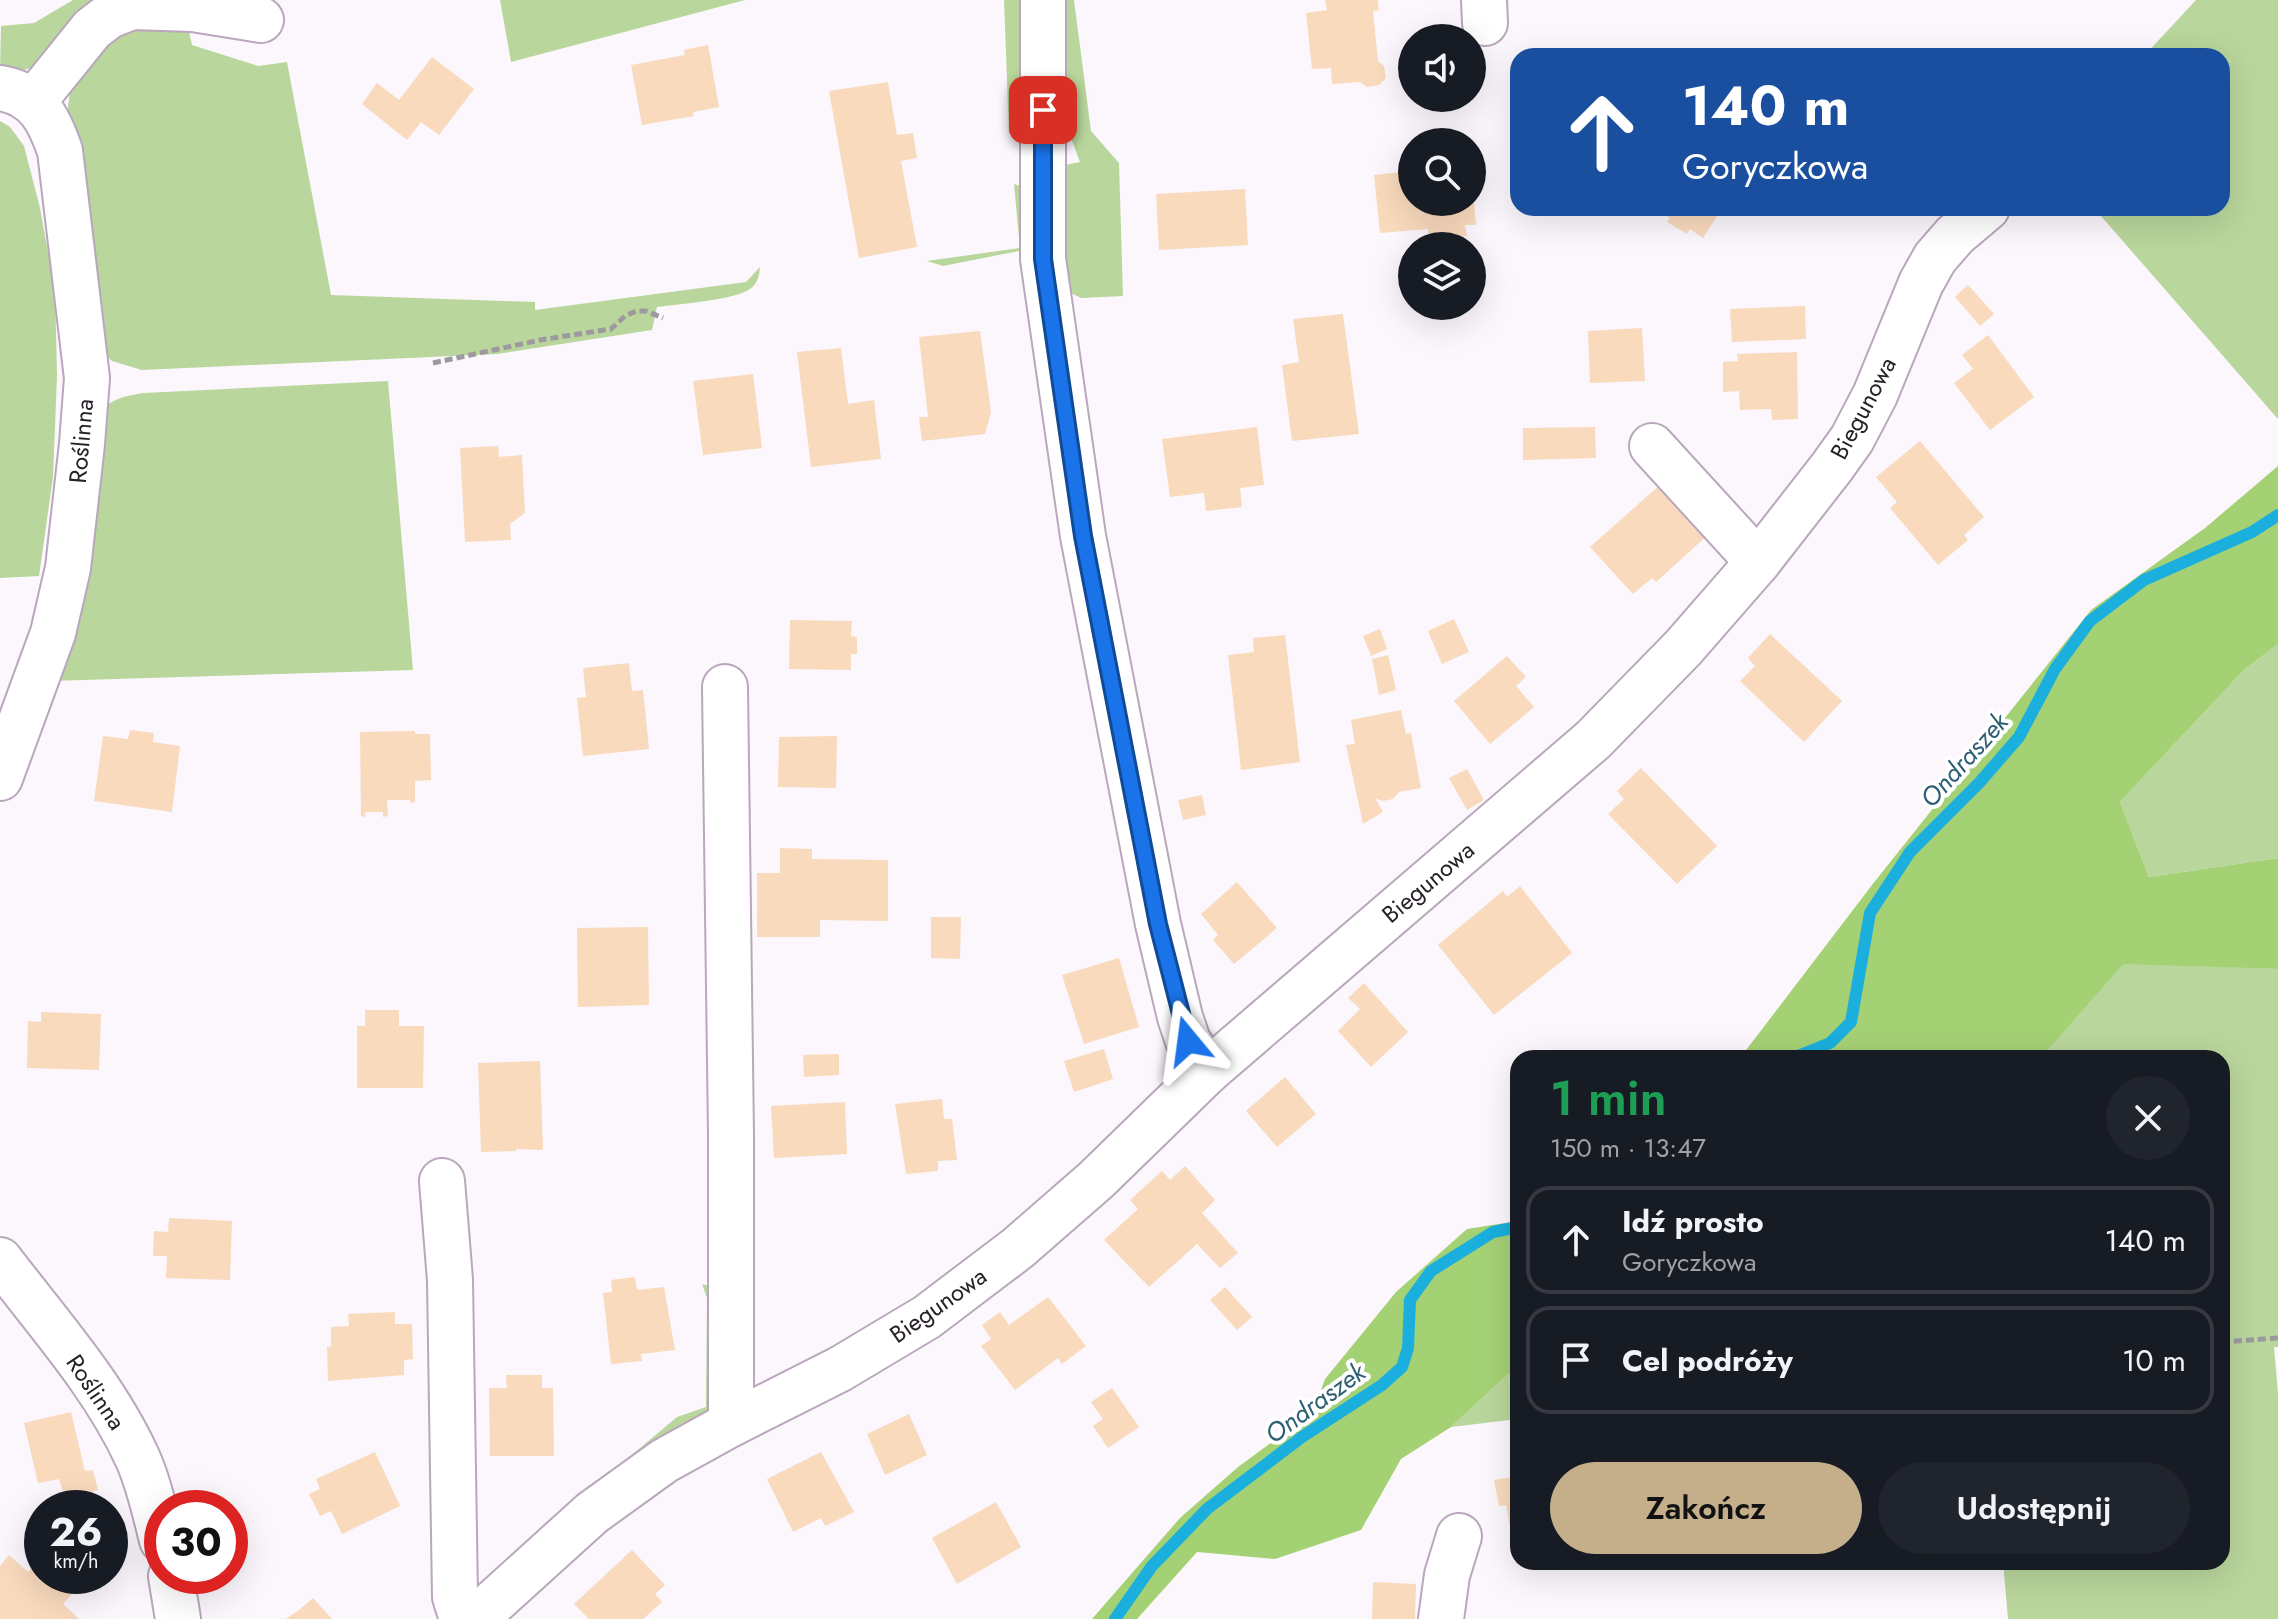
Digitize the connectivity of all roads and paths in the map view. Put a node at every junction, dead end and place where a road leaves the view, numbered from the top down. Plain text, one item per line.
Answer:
1 (1043, 0) edge
2 (134, 4) edge
3 (261, 20) dead end
4 (17, 94) edge
5 (1978, 216) edge
6 (663, 318) dead end
7 (433, 363) dead end
8 (1652, 446) dead end
9 (1758, 562) junction
10 (725, 687) dead end
11 (0, 778) edge
12 (1208, 1071) junction
13 (442, 1181) dead end
14 (0, 1260) edge
15 (2278, 1338) edge
16 (2230, 1341) edge
17 (731, 1424) junction
18 (147, 1490) edge
19 (1459, 1536) dead end
20 (174, 1594) edge
21 (178, 1619) edge
22 (462, 1619) edge
23 (475, 1619) edge
24 (1441, 1619) edge

1 - 12 street
2 - 3 street
2 - 4 street
4 - 11 street, Roślinna
5 - 9 street, Biegunowa
6 - 7 path
8 - 9 street
9 - 12 street, Biegunowa
10 - 17 street
12 - 17 street, Biegunowa
13 - 22 street
14 - 18 street, Roślinna
15 - 16 path
17 - 23 street, Biegunowa
19 - 24 street
20 - 21 street

